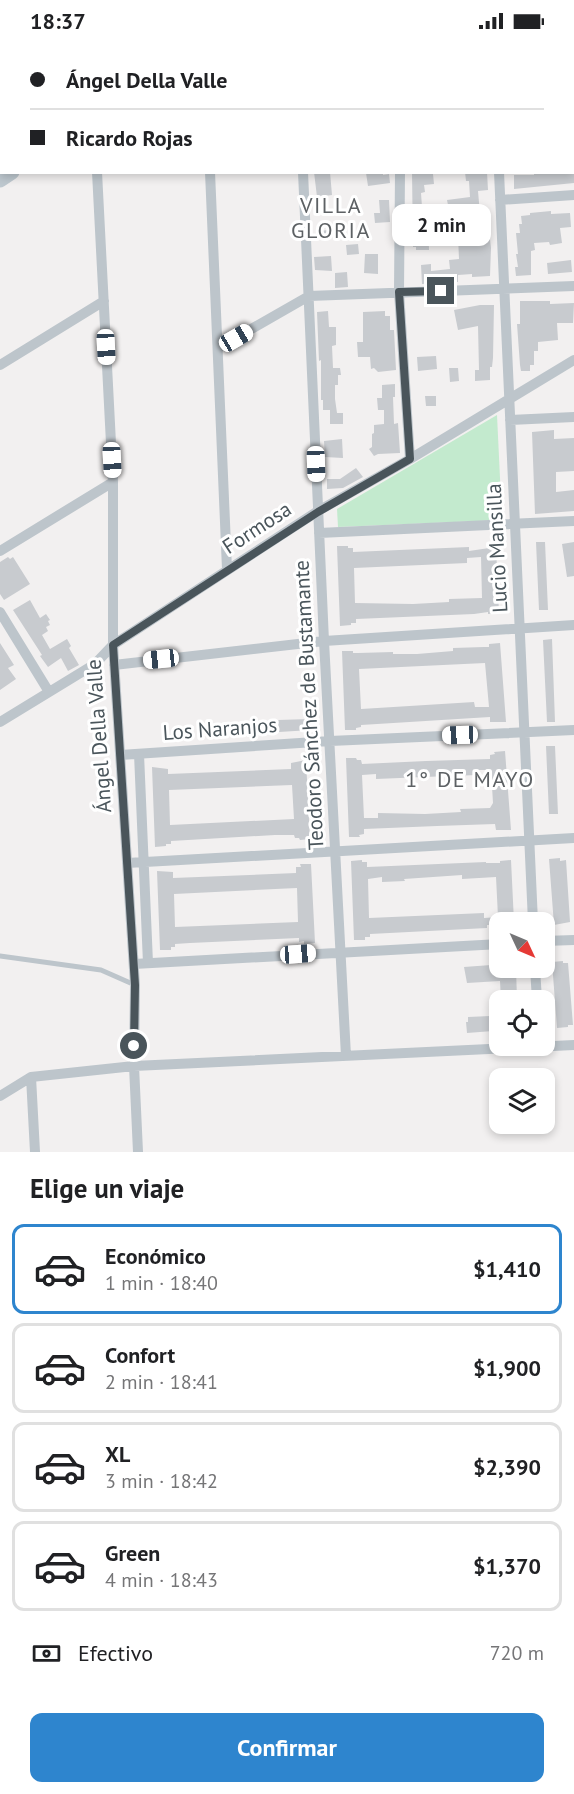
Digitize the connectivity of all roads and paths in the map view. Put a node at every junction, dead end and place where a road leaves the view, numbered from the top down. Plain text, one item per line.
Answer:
1 (97, 174) edge
2 (210, 174) edge
3 (303, 174) edge
4 (400, 174) edge
5 (499, 174) edge
6 (574, 195) edge
7 (500, 200) junction
8 (574, 286) edge
9 (504, 289) junction
10 (399, 292) junction
11 (309, 296) junction
12 (104, 302) junction
13 (218, 348) junction
14 (574, 360) edge
15 (0, 365) edge
16 (509, 399) junction
17 (574, 417) edge
18 (510, 420) junction
19 (410, 459) junction
20 (113, 482) junction
21 (318, 512) junction
22 (574, 521) edge
23 (515, 524) junction
24 (319, 532) junction
25 (0, 551) edge
26 (227, 569) junction
27 (0, 612) edge
28 (574, 625) edge
29 (520, 627) junction
30 (324, 640) junction
31 (113, 645) junction
32 (114, 664) junction
33 (49, 692) junction
34 (0, 722) edge
35 (574, 730) edge
36 (525, 732) junction
37 (330, 741) junction
38 (139, 754) junction
39 (120, 755) junction
40 (574, 838) edge
41 (530, 840) junction
42 (336, 851) junction
43 (144, 862) junction
44 (127, 863) junction
45 (533, 912) edge
46 (574, 940) edge
47 (555, 941) edge
48 (489, 945) edge
49 (341, 952) junction
50 (0, 956) edge
51 (148, 963) junction
52 (134, 964) junction
53 (135, 985) junction
54 (574, 1045) edge
55 (555, 1046) edge
56 (489, 1049) edge
57 (346, 1056) junction
58 (134, 1066) junction
59 (31, 1077) junction
60 (0, 1096) edge
61 (35, 1152) edge
62 (138, 1152) edge

1 - 12 street, Ángel Della Valle
2 - 13 street
3 - 11 street, Teodoro Sánchez de Bustamante
4 - 10 street
5 - 7 street, Lucio Mansilla
6 - 7 street
7 - 9 street, Lucio Mansilla
8 - 9 street
9 - 10 street
9 - 16 street, Lucio Mansilla
10 - 11 street
10 - 19 street
11 - 13 street
11 - 21 street, Teodoro Sánchez de Bustamante
12 - 15 street
12 - 20 street, Ángel Della Valle
13 - 26 street
14 - 16 street, Formosa
16 - 18 street, Lucio Mansilla
16 - 19 street, Formosa
17 - 18 street
18 - 23 street, Lucio Mansilla
19 - 21 street, Formosa
20 - 25 street
20 - 31 street, Ángel Della Valle
21 - 24 street, Teodoro Sánchez de Bustamante
21 - 26 street, Formosa
22 - 23 street
23 - 24 street
23 - 29 street, Lucio Mansilla
24 - 30 street, Teodoro Sánchez de Bustamante
26 - 31 street, Formosa
27 - 33 street
28 - 29 street
29 - 30 street
29 - 36 street, Lucio Mansilla
30 - 32 street
30 - 37 street, Teodoro Sánchez de Bustamante
31 - 32 street, Ángel Della Valle
31 - 33 street, Formosa
32 - 39 street, Ángel Della Valle
33 - 34 street, Formosa
35 - 36 street, Los Naranjos
36 - 37 street, Los Naranjos
36 - 41 street, Lucio Mansilla
37 - 38 street, Los Naranjos
37 - 42 street, Teodoro Sánchez de Bustamante
38 - 39 street, Los Naranjos
38 - 43 street, Ángel Della Valle
39 - 44 street, Ángel Della Valle
40 - 41 street
41 - 42 street
41 - 45 street, Lucio Mansilla
42 - 43 street
42 - 49 street, Teodoro Sánchez de Bustamante
43 - 44 street
43 - 51 street, Ángel Della Valle
44 - 52 street, Ángel Della Valle
46 - 47 street
48 - 49 street
49 - 51 street
49 - 57 street, Teodoro Sánchez de Bustamante
50 - 53 lane
51 - 52 street
52 - 53 street, Ángel Della Valle
53 - 58 street, Ángel Della Valle
54 - 55 street
56 - 57 street
57 - 58 street
58 - 59 street
58 - 62 street, Ángel Della Valle
59 - 60 street
59 - 61 street

